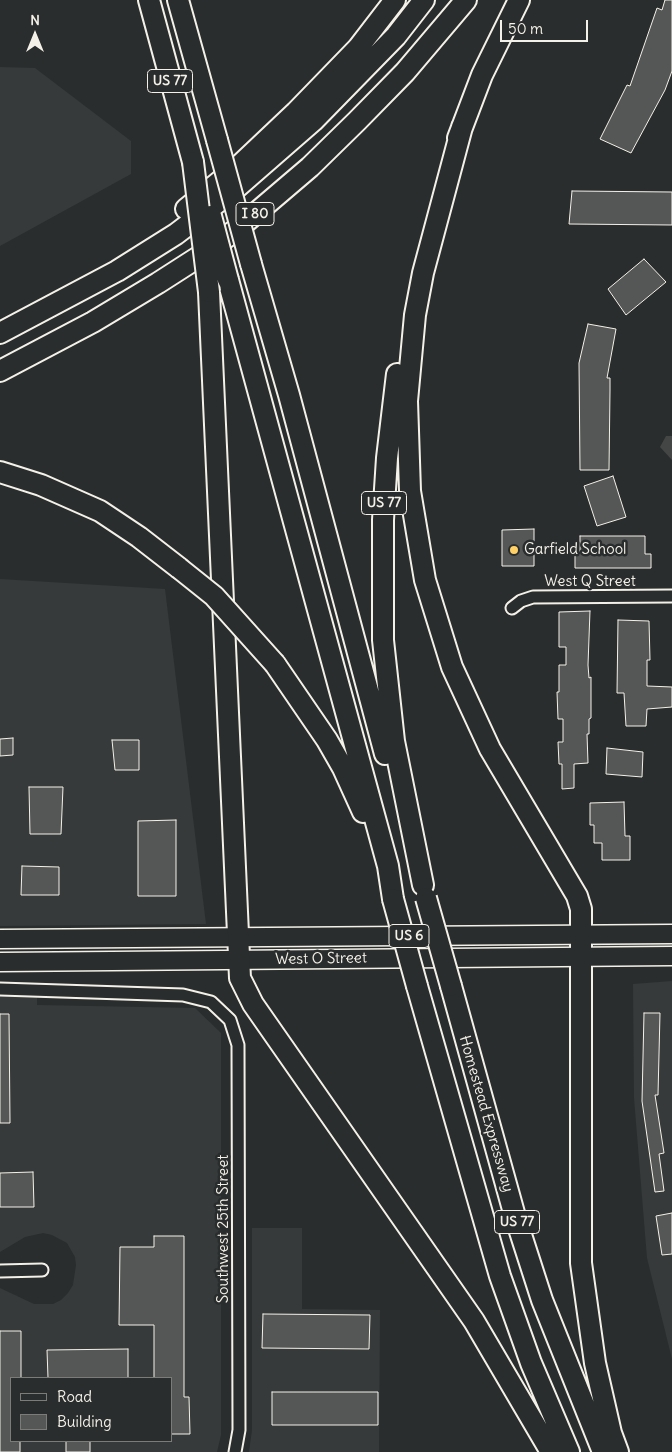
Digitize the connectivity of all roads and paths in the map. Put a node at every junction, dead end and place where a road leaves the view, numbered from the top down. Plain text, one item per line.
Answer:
1 (148, 0) edge
2 (178, 0) edge
3 (395, 0) edge
4 (424, 0) edge
5 (466, 0) edge
6 (519, 0) edge
7 (462, 127) junction
8 (193, 162) junction
9 (40, 314) junction
10 (0, 333) edge
11 (0, 371) edge
12 (0, 472) edge
13 (672, 596) edge
14 (512, 608) dead end
15 (425, 892) junction
16 (393, 899) junction
17 (672, 934) edge
18 (581, 935) junction
19 (238, 938) junction
20 (0, 939) edge
21 (672, 956) edge
22 (581, 957) junction
23 (238, 960) junction
24 (0, 962) edge
25 (0, 989) edge
26 (42, 1270) dead end
27 (0, 1271) edge
28 (235, 1452) edge
29 (551, 1452) edge
30 (569, 1452) edge
31 (603, 1452) edge
32 (618, 1452) edge

1 - 8 highway, US 77
2 - 15 highway, bridge
3 - 9 highway
4 - 9 highway, I 80
5 - 11 highway, I 80
6 - 7 highway, US 77
7 - 15 highway, US 77
7 - 18 highway
8 - 16 highway, US 77, bridge
8 - 19 highway, bridge
9 - 10 highway, I 80
12 - 16 highway, bridge
13 - 14 street, West Q Street
15 - 31 highway, Homestead Expressway / US 77, bridge
16 - 30 highway, Homestead Expressway / US 77, bridge
17 - 18 main road, West O Street / US 6
18 - 19 main road, West O Street / US 6
18 - 22 highway
19 - 20 main road, West O Street / US 6
19 - 23 highway
21 - 22 main road, West O Street / US 6
22 - 23 main road, West O Street / US 6
22 - 32 highway
23 - 24 main road, West O Street / US 6
23 - 29 highway
25 - 28 street, Southwest 25th Street
26 - 27 street

